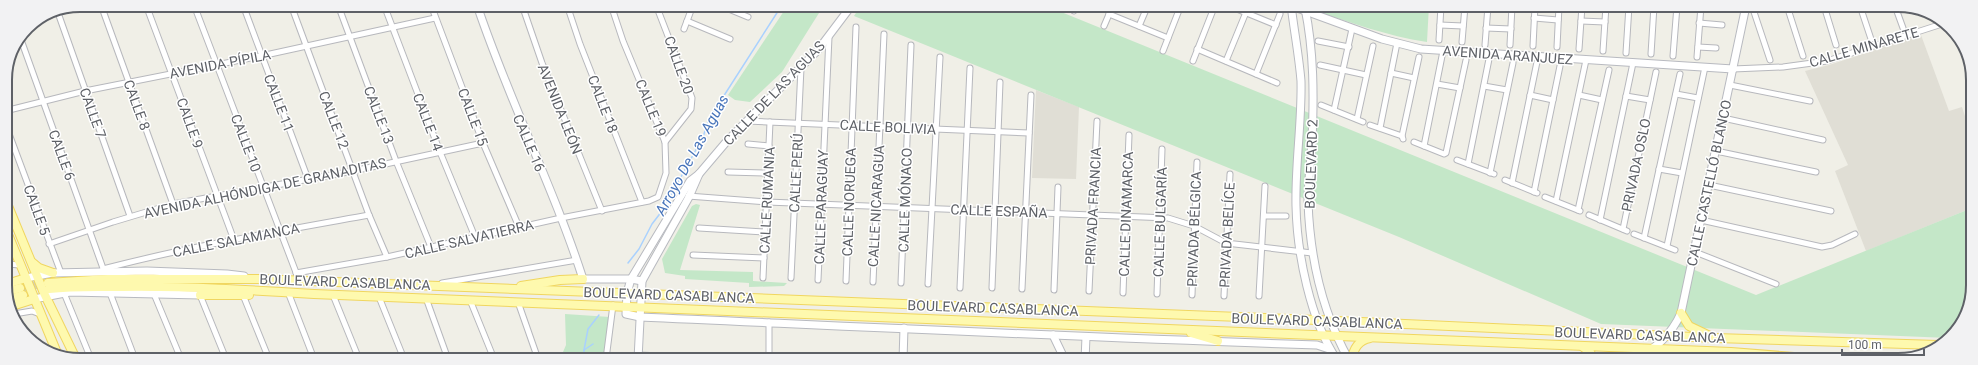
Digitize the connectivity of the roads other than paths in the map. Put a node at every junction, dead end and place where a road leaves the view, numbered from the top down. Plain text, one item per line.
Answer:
1 (104, 12) edge
2 (149, 12) edge
3 (197, 12) edge
4 (245, 12) edge
5 (294, 12) edge
6 (341, 12) edge
7 (386, 12) edge
8 (433, 12) edge
9 (480, 12) edge
10 (524, 12) edge
11 (569, 12) edge
12 (614, 12) edge
13 (659, 12) edge
14 (690, 12) edge
15 (736, 12) edge
16 (846, 12) edge
17 (1145, 12) edge
18 (1178, 12) edge
19 (1212, 12) edge
20 (1291, 12) edge
21 (1306, 12) edge
22 (1314, 12) edge
23 (1441, 12) edge
24 (1464, 12) edge
25 (1487, 12) edge
26 (1512, 12) edge
27 (1534, 12) edge
28 (1559, 12) edge
29 (1582, 12) edge
30 (1606, 12) edge
31 (1629, 12) edge
32 (1654, 12) edge
33 (1677, 12) edge
34 (1700, 12) edge
35 (1745, 12) edge
36 (1754, 12) edge
37 (1789, 12) edge
38 (1826, 12) edge
39 (1862, 12) edge
40 (1897, 12) edge
41 (1246, 13) joint
42 (1109, 14) joint
43 (1280, 14) dead end
44 (59, 15) edge
45 (748, 17) dead end
46 (435, 18) junction
47 (1534, 18) junction
48 (1558, 20) junction
49 (1581, 20) junction
50 (687, 21) junction
51 (1605, 22) junction
52 (1699, 23) junction
53 (1276, 25) junction
54 (1440, 25) junction
55 (1722, 25) dead end
56 (1938, 25) edge
57 (856, 26) dead end
58 (1104, 26) dead end
59 (1139, 26) junction
60 (1463, 26) junction
61 (392, 28) junction
62 (1486, 28) junction
63 (1903, 28) dead end
64 (684, 29) dead end
65 (1352, 29) junction
66 (1511, 29) junction
67 (884, 34) dead end
68 (828, 37) junction
69 (350, 38) junction
70 (730, 38) dead end
71 (1168, 38) junction
72 (1871, 39) dead end
73 (1439, 40) dead end
74 (1318, 41) dead end
75 (1462, 42) dead end
76 (22, 43) edge
77 (1397, 44) junction
78 (911, 45) dead end
79 (1485, 45) dead end
80 (1510, 45) dead end
81 (1836, 45) dead end
82 (306, 46) junction
83 (1373, 46) dead end
84 (1532, 46) dead end
85 (1349, 47) junction
86 (1698, 47) junction
87 (1557, 48) dead end
88 (1716, 48) dead end
89 (1197, 49) junction
90 (1579, 49) dead end
91 (1163, 51) dead end
92 (1443, 51) junction
93 (1603, 51) dead end
94 (1626, 52) dead end
95 (1490, 54) junction
96 (1651, 54) dead end
97 (261, 56) junction
98 (1673, 56) dead end
99 (1803, 56) dead end
100 (940, 57) dead end
101 (1419, 57) dead end
102 (1538, 57) junction
103 (1697, 57) dead end
104 (1466, 60) dead end
105 (1586, 60) junction
106 (1770, 60) dead end
107 (1193, 61) dead end
108 (1226, 61) junction
109 (1513, 63) dead end
110 (1633, 63) junction
111 (217, 65) junction
112 (1320, 65) dead end
113 (1560, 66) dead end
114 (1705, 67) junction
115 (801, 68) junction
116 (970, 68) dead end
117 (1733, 69) junction
118 (1609, 70) dead end
119 (1344, 71) junction
120 (1656, 72) dead end
121 (1391, 73) junction
122 (172, 74) junction
123 (1256, 74) junction
124 (1680, 74) dead end
125 (1366, 75) junction
126 (1414, 78) junction
127 (129, 82) junction
128 (1000, 82) dead end
129 (1277, 82) dead end
130 (1437, 84) junction
131 (1730, 85) junction
132 (1484, 86) junction
133 (1460, 88) junction
134 (1507, 90) junction
135 (85, 91) junction
136 (1530, 94) junction
137 (1676, 94) junction
138 (1031, 95) dead end
139 (1579, 95) junction
140 (1626, 96) junction
141 (1698, 98) junction
142 (1553, 100) junction
143 (1602, 100) junction
144 (1650, 100) junction
145 (43, 101) junction
146 (1810, 101) dead end
147 (1321, 104) dead end
148 (12, 109) edge
149 (1334, 110) junction
150 (1723, 118) junction
151 (1357, 119) junction
152 (747, 121) junction
153 (1097, 121) dead end
154 (770, 122) junction
155 (1363, 122) dead end
156 (798, 123) junction
157 (825, 124) junction
158 (1370, 125) dead end
159 (852, 126) junction
160 (880, 127) junction
161 (908, 128) junction
162 (1380, 128) junction
163 (937, 129) junction
164 (968, 130) junction
165 (998, 132) junction
166 (1030, 133) junction
167 (1129, 136) dead end
168 (12, 140) edge
169 (1823, 140) dead end
170 (665, 142) junction
171 (1414, 142) dead end
172 (483, 143) junction
173 (748, 144) dead end
174 (769, 146) junction
175 (1424, 146) junction
176 (1162, 149) dead end
177 (1716, 151) junction
178 (440, 152) junction
179 (1456, 160) dead end
180 (396, 161) junction
181 (1197, 162) dead end
182 (1468, 164) junction
183 (1659, 169) junction
184 (353, 171) junction
185 (728, 172) dead end
186 (1816, 172) dead end
187 (1682, 173) junction
188 (699, 174) junction
189 (768, 174) junction
190 (1230, 174) dead end
191 (308, 179) junction
192 (1504, 180) dead end
193 (1512, 183) junction
194 (1709, 185) junction
195 (1265, 186) dead end
196 (262, 187) junction
197 (1058, 187) dead end
198 (681, 193) junction
199 (217, 195) junction
200 (689, 197) junction
201 (1545, 197) dead end
202 (1556, 201) junction
203 (642, 202) junction
204 (767, 202) junction
205 (794, 203) junction
206 (173, 204) junction
207 (821, 204) junction
208 (849, 205) junction
209 (876, 206) junction
210 (904, 207) junction
211 (932, 208) junction
212 (964, 210) junction
213 (602, 211) junction
214 (995, 211) junction
215 (1831, 211) dead end
216 (1026, 212) junction
217 (1057, 213) junction
218 (369, 215) junction
219 (1092, 215) junction
220 (1589, 215) dead end
221 (12, 216) edge
222 (130, 216) junction
223 (1126, 216) junction
224 (1264, 216) junction
225 (1286, 216) dead end
226 (561, 218) junction
227 (1160, 218) junction
228 (1600, 220) junction
229 (1701, 220) junction
230 (1194, 226) junction
231 (519, 227) junction
232 (699, 228) dead end
233 (89, 230) junction
234 (279, 231) junction
235 (765, 232) junction
236 (1634, 234) dead end
237 (1855, 234) dead end
238 (475, 237) junction
239 (1644, 238) junction
240 (234, 240) junction
241 (1226, 243) junction
242 (49, 244) junction
243 (12, 245) edge
244 (1667, 246) junction
245 (431, 247) junction
246 (1262, 248) junction
247 (1675, 250) dead end
248 (1695, 252) junction
249 (1300, 253) junction
250 (1312, 253) junction
251 (693, 255) dead end
252 (387, 257) junction
253 (764, 258) junction
254 (30, 259) junction
255 (577, 260) junction
256 (12, 264) edge
257 (20, 265) junction
258 (104, 271) junction
259 (57, 273) junction
260 (37, 276) junction
261 (297, 277) junction
262 (26, 278) junction
263 (763, 278) dead end
264 (791, 278) dead end
265 (258, 279) junction
266 (631, 279) junction
267 (583, 280) junction
268 (818, 280) dead end
269 (642, 281) junction
270 (846, 281) dead end
271 (12, 282) edge
272 (873, 282) dead end
273 (901, 283) dead end
274 (928, 284) dead end
275 (1776, 284) dead end
276 (429, 285) junction
277 (506, 288) junction
278 (960, 288) dead end
279 (992, 288) dead end
280 (48, 289) junction
281 (1022, 289) dead end
282 (1054, 290) dead end
283 (1089, 291) dead end
284 (13, 292) edge
285 (261, 292) junction
286 (288, 292) junction
287 (64, 293) junction
288 (110, 293) junction
289 (627, 293) junction
290 (1123, 293) dead end
291 (154, 294) junction
292 (641, 294) junction
293 (1157, 294) dead end
294 (200, 295) junction
295 (243, 295) junction
296 (333, 295) junction
297 (1192, 295) dead end
298 (1224, 296) dead end
299 (1259, 296) dead end
300 (13, 297) edge
301 (380, 297) junction
302 (34, 298) junction
303 (426, 298) junction
304 (470, 300) junction
305 (518, 302) junction
306 (15, 305) edge
307 (613, 305) junction
308 (625, 306) junction
309 (641, 306) junction
310 (18, 313) edge
311 (1681, 313) junction
312 (40, 314) junction
313 (640, 317) junction
314 (1317, 320) junction
315 (1331, 321) junction
316 (769, 322) junction
317 (904, 328) junction
318 (1179, 329) junction
319 (1322, 334) junction
320 (1053, 335) junction
321 (1336, 335) junction
322 (1668, 336) junction
323 (1086, 337) junction
324 (1375, 337) junction
325 (1716, 338) junction
326 (1218, 341) junction
327 (1930, 345) edge
328 (1580, 346) junction
329 (55, 348) edge
330 (1329, 349) junction
331 (1651, 350) junction
332 (73, 352) edge
333 (89, 353) edge
334 (133, 353) edge
335 (179, 353) edge
336 (224, 353) edge
337 (267, 353) edge
338 (312, 353) edge
339 (357, 353) edge
340 (402, 353) edge
341 (446, 353) edge
342 (492, 353) edge
343 (536, 353) edge
344 (607, 353) edge
345 (639, 353) edge
346 (769, 353) edge
347 (903, 353) edge
348 (1062, 353) edge
349 (1085, 353) edge
350 (1332, 353) edge
351 (1346, 353) edge
352 (1353, 353) edge
353 (1590, 353) edge
354 (1645, 353) edge
355 (1744, 353) edge

1 - 127 street, CALLE 8
2 - 122 street, CALLE 9
3 - 111 street, CALLE 10
4 - 97 street, CALLE 11
5 - 82 street, CALLE 12
6 - 69 street, CALLE 13
7 - 61 street, CALLE 14
8 - 46 street, CALLE 15
9 - 226 street, CALLE 16
10 - 213 street, AVENIDA LEÓN
11 - 203 street, CALLE 18
12 - 170 street, CALLE 19
13 - 170 street, CALLE 20
14 - 50 street
15 - 45 street
16 - 68 street, CALLE DE LAS AGUAS
17 - 59 street
18 - 71 street
19 - 89 street
20 - 249 street, BOULEVARD 2
21 - 250 street, BOULEVARD 2
22 - 65 street, AVENIDA ARANJUEZ
23 - 54 street
24 - 60 street
25 - 62 street
26 - 66 street
27 - 47 street
28 - 48 street
29 - 49 street
30 - 51 street
31 - 94 street
32 - 96 street
33 - 98 street
34 - 52 street
35 - 117 street, CALLE CASTELLÓ BLANCO
36 - 106 street
37 - 99 street
38 - 81 street
39 - 72 street
40 - 63 street
41 - 53 street
41 - 108 street
42 - 58 street
42 - 59 street
43 - 53 street
44 - 135 street, CALLE 7
46 - 61 street, AVENIDA PÍPILA
46 - 172 street, CALLE 15
47 - 48 street
47 - 84 street
48 - 87 street
49 - 51 street
49 - 90 street
50 - 64 street
50 - 70 street
51 - 93 street
52 - 55 street
52 - 86 street
53 - 123 street
54 - 60 street
54 - 73 street
56 - 117 street, CALLE MINARETE
57 - 159 street, CALLE NORUEGA
59 - 71 street
60 - 75 street
61 - 69 street, AVENIDA PÍPILA
61 - 178 street, CALLE 14
62 - 66 street
62 - 79 street
65 - 77 street, AVENIDA ARANJUEZ
65 - 85 street
66 - 80 street
67 - 160 street, CALLE NICARAGUA
68 - 115 street, CALLE DE LAS AGUAS
68 - 157 street, CALLE PARAGUAY
69 - 82 street, AVENIDA PÍPILA
69 - 180 street, CALLE 13
71 - 91 street
74 - 85 street
76 - 145 street, CALLE 6
77 - 92 street, AVENIDA ARANJUEZ
77 - 121 street
78 - 161 street, CALLE MÓNACO
82 - 97 street, AVENIDA PÍPILA
82 - 184 street, CALLE 12
83 - 125 street
85 - 119 street
86 - 88 street
86 - 103 street
89 - 107 street
89 - 108 street
92 - 95 street, AVENIDA ARANJUEZ
92 - 130 street
95 - 102 street, AVENIDA ARANJUEZ
95 - 132 street
97 - 111 street, AVENIDA PÍPILA
97 - 191 street, CALLE 11
100 - 163 street
101 - 126 street
102 - 105 street, AVENIDA ARANJUEZ
102 - 136 street
104 - 133 street
105 - 110 street, AVENIDA ARANJUEZ
105 - 139 street
108 - 123 street
109 - 134 street
110 - 114 street, AVENIDA ARANJUEZ
110 - 140 street, PRIVADA OSLO
111 - 122 street, AVENIDA PÍPILA
111 - 196 street, CALLE 10
112 - 119 street
113 - 142 street
114 - 117 street, AVENIDA ARANJUEZ
114 - 141 street
115 - 152 street, CALLE DE LAS AGUAS
115 - 156 street, CALLE PERÚ
116 - 164 street
117 - 131 street, CALLE CASTELLÓ BLANCO
118 - 143 street
119 - 125 street
119 - 149 street
120 - 144 street, PRIVADA OSLO
121 - 126 street
121 - 162 street
122 - 127 street, AVENIDA PÍPILA
122 - 199 street, CALLE 9
123 - 129 street
124 - 137 street
125 - 151 street
126 - 162 street
127 - 135 street, AVENIDA PÍPILA
127 - 206 street, CALLE 8
128 - 165 street
130 - 133 street
130 - 175 street
131 - 146 street
131 - 150 street, CALLE CASTELLÓ BLANCO
132 - 134 street
132 - 182 street
133 - 175 street
134 - 182 street
135 - 145 street, AVENIDA PÍPILA
135 - 222 street, CALLE 7
136 - 142 street
136 - 193 street
137 - 141 street
137 - 183 street
138 - 166 street
139 - 143 street
139 - 202 street
140 - 144 street, PRIVADA OSLO
140 - 228 street, PRIVADA OSLO
141 - 187 street
142 - 193 street
143 - 202 street
144 - 228 street, PRIVADA OSLO
145 - 148 street, AVENIDA PÍPILA
145 - 233 street, CALLE 6
147 - 149 street
149 - 151 street
150 - 169 street
150 - 177 street, CALLE CASTELLÓ BLANCO
151 - 155 street
152 - 154 street, CALLE BOLIVIA
152 - 188 street, CALLE DE LAS AGUAS
153 - 219 street, PRIVADA FRANCIA
154 - 156 street, CALLE BOLIVIA
154 - 174 street, CALLE RUMANIA
156 - 157 street, CALLE BOLIVIA
156 - 205 street, CALLE PERÚ
157 - 159 street, CALLE BOLIVIA
157 - 207 street, CALLE PARAGUAY
158 - 162 street
159 - 160 street, CALLE BOLIVIA
159 - 208 street, CALLE NORUEGA
160 - 161 street, CALLE BOLIVIA
160 - 209 street, CALLE NICARAGUA
161 - 163 street, CALLE BOLIVIA
161 - 210 street, CALLE MÓNACO
163 - 164 street, CALLE BOLIVIA
163 - 211 street
164 - 165 street, CALLE BOLIVIA
164 - 212 street
165 - 166 street, CALLE BOLIVIA
165 - 214 street
166 - 216 street
167 - 223 street, CALLE DINAMARCA
168 - 242 street, CALLE 5
170 - 203 street, CALLE 19
171 - 175 street
172 - 178 street, AVENIDA ALHÓNDIGA DE GRANADITAS
172 - 231 street, CALLE 15
173 - 174 street
174 - 189 street, CALLE RUMANIA
176 - 227 street, CALLE BULGARÍA
177 - 186 street
177 - 194 street, CALLE CASTELLÓ BLANCO
178 - 180 street, AVENIDA ALHÓNDIGA DE GRANADITAS
178 - 238 street, CALLE 14
179 - 182 street
180 - 184 street, AVENIDA ALHÓNDIGA DE GRANADITAS
180 - 245 street, CALLE 13
181 - 230 street, PRIVADA BÉLGICA
183 - 187 street
183 - 239 street
184 - 191 street, AVENIDA ALHÓNDIGA DE GRANADITAS
184 - 218 street, CALLE 12
185 - 189 street
187 - 244 street
188 - 198 street, CALLE DE LAS AGUAS
188 - 200 street, CALLE DE LAS AGUAS
189 - 204 street, CALLE RUMANIA
190 - 241 street, PRIVADA BELÍCE
191 - 196 street, AVENIDA ALHÓNDIGA DE GRANADITAS
192 - 193 street
194 - 215 street
194 - 229 street, CALLE CASTELLÓ BLANCO
195 - 224 street
196 - 199 street, AVENIDA ALHÓNDIGA DE GRANADITAS
196 - 234 street, CALLE 10
197 - 217 street
198 - 200 street, CALLE ESPAÑA
198 - 266 street, CALLE DE LAS AGUAS
199 - 206 street, AVENIDA ALHÓNDIGA DE GRANADITAS
199 - 240 street, CALLE 9
200 - 204 street, CALLE ESPAÑA
200 - 269 street, CALLE DE LAS AGUAS
201 - 202 street
203 - 213 street, CALLE SALVATIERRA
204 - 205 street, CALLE ESPAÑA
204 - 235 street, CALLE RUMANIA
205 - 207 street, CALLE ESPAÑA
205 - 264 street, CALLE PERÚ
206 - 222 street, AVENIDA ALHÓNDIGA DE GRANADITAS
207 - 208 street, CALLE ESPAÑA
207 - 268 street, CALLE PARAGUAY
208 - 209 street, CALLE ESPAÑA
208 - 270 street, CALLE NORUEGA
209 - 210 street, CALLE ESPAÑA
209 - 272 street, CALLE NICARAGUA
210 - 211 street, CALLE ESPAÑA
210 - 273 street, CALLE MÓNACO
211 - 212 street, CALLE ESPAÑA
211 - 274 street
212 - 214 street, CALLE ESPAÑA
212 - 278 street
213 - 226 street, CALLE SALVATIERRA
214 - 216 street, CALLE ESPAÑA
214 - 279 street
216 - 217 street, CALLE ESPAÑA
216 - 281 street
217 - 219 street, CALLE ESPAÑA
217 - 282 street
218 - 234 street, CALLE SALAMANCA
218 - 252 street, CALLE 12
219 - 223 street, CALLE ESPAÑA
219 - 283 street, PRIVADA FRANCIA
220 - 228 street, PRIVADA OSLO
221 - 254 main road
222 - 233 street, AVENIDA ALHÓNDIGA DE GRANADITAS
223 - 227 street, CALLE ESPAÑA
223 - 290 street, CALLE DINAMARCA
224 - 225 street
224 - 246 street
226 - 231 street, CALLE SALVATIERRA
226 - 255 street, CALLE 16
227 - 230 street, CALLE ESPAÑA
227 - 293 street, CALLE BULGARÍA
229 - 237 street
229 - 248 street, CALLE CASTELLÓ BLANCO
230 - 241 street, CALLE ESPAÑA
230 - 297 street, PRIVADA BÉLGICA
231 - 238 street, CALLE SALVATIERRA
232 - 235 street
233 - 242 street, AVENIDA ALHÓNDIGA DE GRANADITAS
233 - 258 street, CALLE 6
234 - 240 street, CALLE SALAMANCA
234 - 261 street, CALLE 10
235 - 253 street, CALLE RUMANIA
236 - 239 street
238 - 245 street, CALLE SALVATIERRA
239 - 244 street
240 - 258 street, CALLE SALAMANCA
241 - 246 street, CALLE ESPAÑA
241 - 298 street, PRIVADA BELÍCE
242 - 259 street, CALLE 5
243 - 257 main road
244 - 247 street
245 - 252 street, CALLE SALVATIERRA
246 - 249 street, CALLE ESPAÑA
246 - 299 street
248 - 275 street
248 - 311 street, CALLE CASTELLÓ BLANCO
249 - 250 street, CALLE ESPAÑA
249 - 314 street, BOULEVARD 2
250 - 315 street, BOULEVARD 2
251 - 253 street
252 - 261 street, CALLE SALVATIERRA
253 - 263 street, CALLE RUMANIA
254 - 259 main road
254 - 260 main road
255 - 267 street, CALLE 16
255 - 276 street
256 - 257 street
257 - 262 main road
258 - 259 street
258 - 265 street
259 - 260 street
260 - 262 street
260 - 280 main road
261 - 265 main road, BOULEVARD CASABLANCA
261 - 276 main road, BOULEVARD CASABLANCA
262 - 271 main road
262 - 302 main road
265 - 280 main road, BOULEVARD CASABLANCA
266 - 267 street
266 - 269 street
266 - 289 street, CALLE DE LAS AGUAS
267 - 277 main road
269 - 292 street, CALLE DE LAS AGUAS
276 - 277 main road, BOULEVARD CASABLANCA
277 - 289 main road, BOULEVARD CASABLANCA
280 - 285 main road, BOULEVARD CASABLANCA
280 - 287 street
280 - 302 street
280 - 332 main road
284 - 300 main road
285 - 286 main road, BOULEVARD CASABLANCA
285 - 295 main road
286 - 296 main road, BOULEVARD CASABLANCA
286 - 338 street
287 - 288 street
287 - 333 street
288 - 291 street
288 - 334 street
289 - 292 main road, BOULEVARD CASABLANCA
289 - 308 street, CALLE DE LAS AGUAS
291 - 294 street
291 - 335 street
292 - 309 street, CALLE DE LAS AGUAS
292 - 314 main road, BOULEVARD CASABLANCA
294 - 295 main road
294 - 336 street
295 - 337 street
296 - 301 main road, BOULEVARD CASABLANCA
296 - 339 street
301 - 303 main road, BOULEVARD CASABLANCA
301 - 340 street
302 - 306 main road
302 - 312 main road
303 - 304 main road, BOULEVARD CASABLANCA
303 - 341 street
304 - 305 main road, BOULEVARD CASABLANCA
304 - 342 street
305 - 307 main road, BOULEVARD CASABLANCA
305 - 343 street
307 - 308 main road, BOULEVARD CASABLANCA
307 - 344 street
308 - 309 main road, BOULEVARD CASABLANCA
308 - 313 street
309 - 313 street, CALLE DE LAS AGUAS
309 - 318 main road, BOULEVARD CASABLANCA
310 - 312 street
311 - 322 street, CALLE CASTELLÓ BLANCO
311 - 325 main road
312 - 329 main road
313 - 316 street
313 - 345 street, CALLE DE LAS AGUAS
314 - 315 main road, BOULEVARD CASABLANCA
314 - 319 street, BOULEVARD 2
315 - 321 street, BOULEVARD 2
315 - 322 main road, BOULEVARD CASABLANCA
316 - 317 street
316 - 346 street
317 - 320 street
317 - 347 street
318 - 319 main road, BOULEVARD CASABLANCA
318 - 326 main road
319 - 321 main road, BOULEVARD CASABLANCA
319 - 330 street, BOULEVARD 2
320 - 323 street
320 - 348 street
321 - 324 main road, BOULEVARD CASABLANCA
321 - 351 street, BOULEVARD 2
322 - 325 main road, BOULEVARD CASABLANCA
322 - 331 street, CALLE CASTELLÓ BLANCO
323 - 326 street
323 - 349 street
324 - 328 main road, BOULEVARD CASABLANCA
324 - 352 main road
325 - 327 main road, BOULEVARD CASABLANCA
326 - 330 street
328 - 331 main road, BOULEVARD CASABLANCA
328 - 353 main road
330 - 350 street, BOULEVARD 2
331 - 354 street, CALLE CASTELLÓ BLANCO
331 - 355 main road, BOULEVARD CASABLANCA

